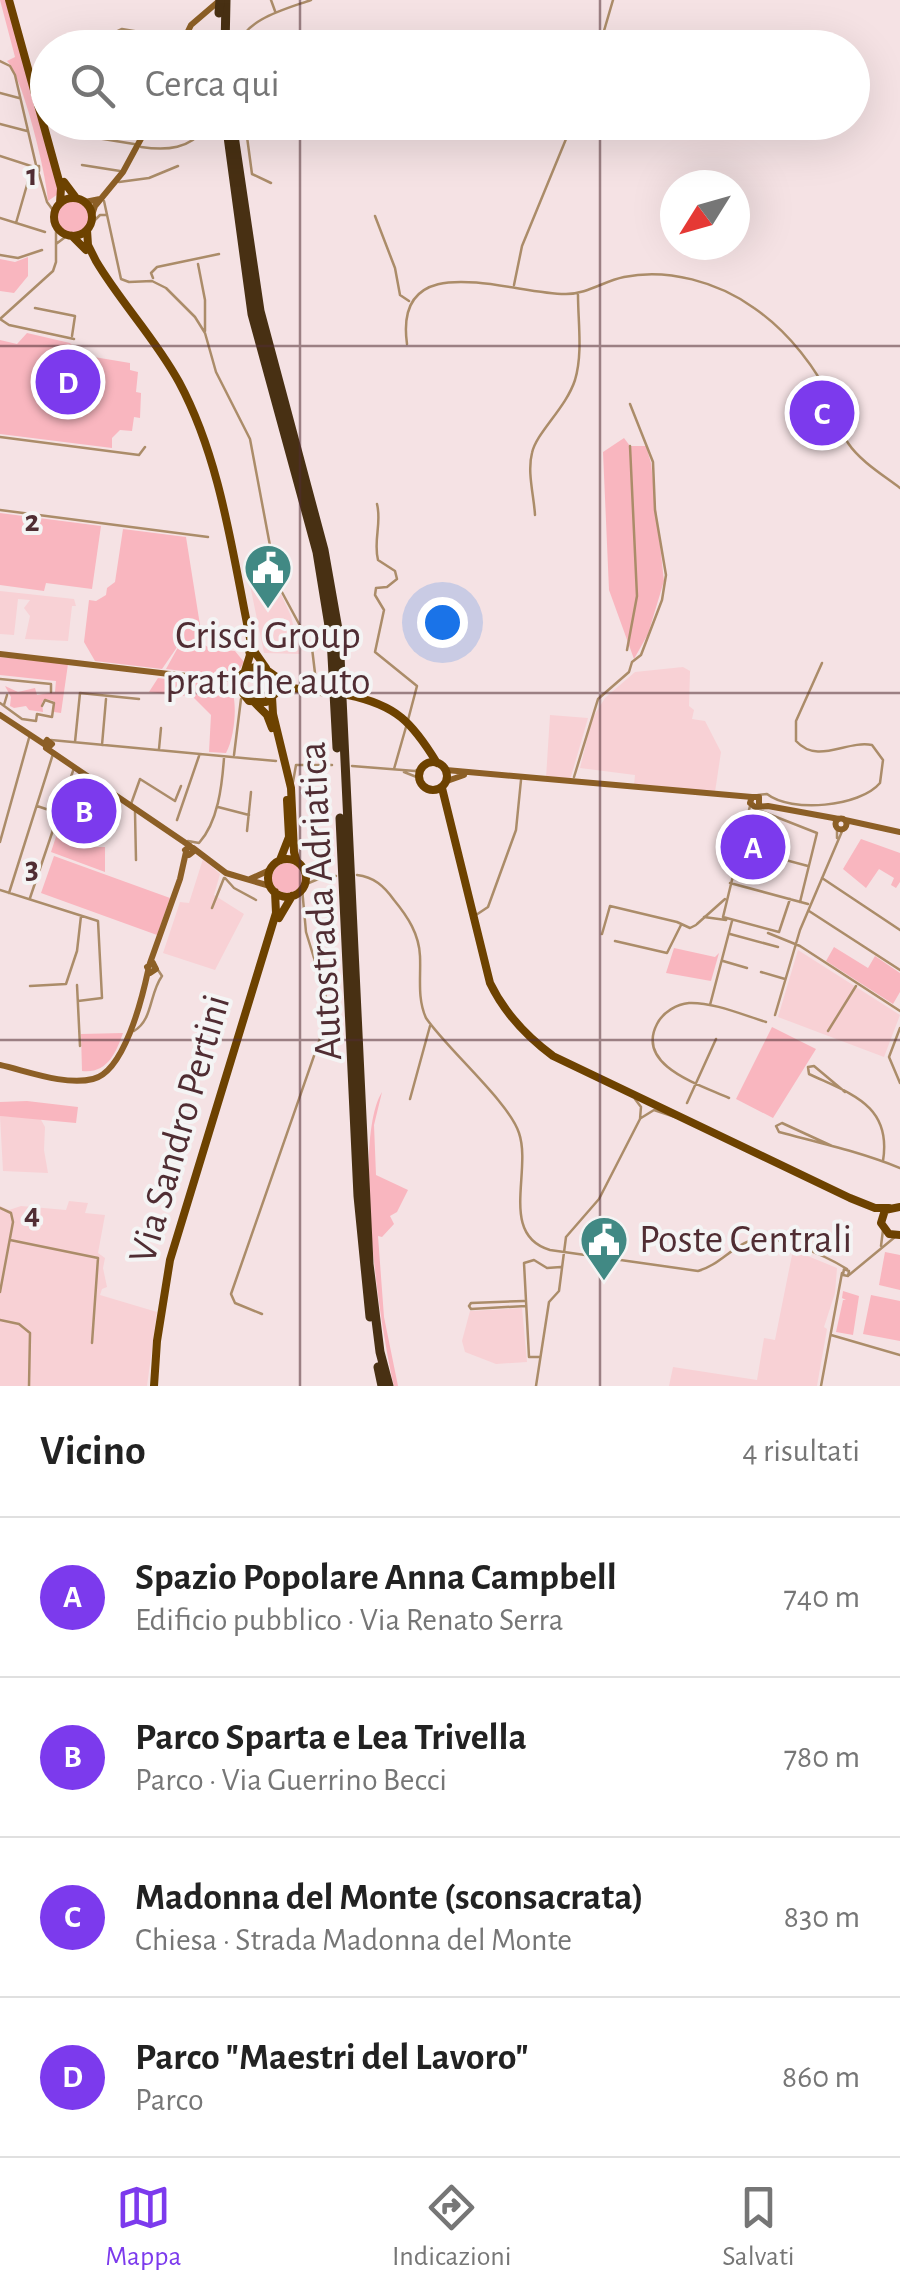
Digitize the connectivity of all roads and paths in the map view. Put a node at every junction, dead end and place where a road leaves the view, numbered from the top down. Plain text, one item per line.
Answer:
1 (11, 0) edge
2 (222, 0) edge
3 (270, 0) edge
4 (311, 0) edge
5 (613, 0) edge
6 (275, 12) junction
7 (189, 30) edge
8 (222, 30) edge
9 (248, 30) edge
10 (604, 30) edge
11 (0, 61) edge
12 (30, 67) edge
13 (30, 71) edge
14 (0, 93) edge
15 (20, 98) junction
16 (0, 124) edge
17 (29, 132) junction
18 (30, 137) edge
19 (31, 140) edge
20 (48, 140) edge
21 (50, 140) edge
22 (105, 140) edge
23 (142, 140) edge
24 (192, 140) edge
25 (231, 140) edge
26 (247, 140) edge
27 (566, 140) edge
28 (139, 146) junction
29 (0, 156) edge
30 (82, 165) dead end
31 (178, 166) dead end
32 (36, 168) junction
33 (124, 172) junction
34 (117, 182) junction
35 (271, 183) dead end
36 (103, 198) junction
37 (80, 200) junction
38 (60, 203) junction
39 (55, 213) junction
40 (107, 216) junction
41 (375, 216) dead end
42 (0, 218) edge
43 (16, 223) junction
44 (90, 223) junction
45 (56, 224) junction
46 (46, 232) dead end
47 (70, 235) junction
48 (55, 245) junction
49 (42, 250) dead end
50 (219, 254) dead end
51 (0, 255) edge
52 (198, 264) dead end
53 (152, 281) junction
54 (514, 286) junction
55 (578, 293) junction
56 (410, 301) junction
57 (35, 308) dead end
58 (206, 316) junction
59 (0, 319) edge
60 (201, 324) junction
61 (205, 332) junction
62 (407, 344) dead end
63 (630, 404) dead end
64 (0, 437) edge
65 (630, 446) dead end
66 (145, 449) dead end
67 (900, 488) edge
68 (376, 504) dead end
69 (0, 510) edge
70 (535, 516) dead end
71 (208, 537) dead end
72 (628, 650) dead end
73 (0, 654) edge
74 (822, 663) dead end
75 (266, 668) junction
76 (244, 672) junction
77 (0, 679) edge
78 (220, 680) junction
79 (276, 680) junction
80 (28, 681) junction
81 (292, 688) junction
82 (27, 689) dead end
83 (317, 691) junction
84 (51, 692) dead end
85 (242, 692) junction
86 (328, 693) dead end
87 (6, 694) dead end
88 (273, 695) junction
89 (348, 695) dead end
90 (106, 696) junction
91 (139, 699) dead end
92 (255, 703) junction
93 (42, 706) dead end
94 (3, 710) edge
95 (238, 712) junction
96 (408, 720) junction
97 (161, 728) dead end
98 (30, 736) junction
99 (421, 738) junction
100 (75, 743) junction
101 (50, 744) junction
102 (102, 747) junction
103 (159, 751) junction
104 (200, 754) junction
105 (224, 757) junction
106 (234, 757) junction
107 (276, 761) dead end
108 (437, 763) junction
109 (332, 765) dead end
110 (352, 766) dead end
111 (74, 768) junction
112 (396, 769) junction
113 (423, 770) junction
114 (446, 770) junction
115 (467, 775) junction
116 (521, 779) junction
117 (570, 783) junction
118 (181, 786) dead end
119 (440, 786) junction
120 (291, 788) junction
121 (252, 792) dead end
122 (757, 801) junction
123 (36, 806) junction
124 (216, 806) junction
125 (133, 807) junction
126 (59, 813) junction
127 (251, 815) junction
128 (748, 816) junction
129 (177, 820) dead end
130 (839, 823) junction
131 (247, 830) dead end
132 (900, 832) edge
133 (174, 836) junction
134 (0, 842) edge
135 (740, 848) junction
136 (190, 851) junction
137 (136, 860) dead end
138 (280, 860) junction
139 (300, 866) junction
140 (810, 867) junction
141 (270, 870) junction
142 (357, 874) dead end
143 (225, 875) junction
144 (336, 876) dead end
145 (323, 877) junction
146 (821, 878) junction
147 (249, 879) junction
148 (730, 883) junction
149 (272, 889) junction
150 (0, 890) edge
151 (298, 891) junction
152 (10, 893) junction
153 (726, 898) junction
154 (30, 899) junction
155 (790, 899) junction
156 (256, 900) dead end
157 (800, 902) junction
158 (306, 904) junction
159 (809, 907) junction
160 (212, 908) dead end
161 (82, 915) junction
162 (473, 917) junction
163 (702, 917) junction
164 (726, 920) junction
165 (732, 921) junction
166 (682, 923) junction
167 (760, 929) junction
168 (900, 930) edge
169 (602, 934) dead end
170 (729, 934) junction
171 (615, 940) dead end
172 (796, 944) junction
173 (778, 947) dead end
174 (722, 961) junction
175 (747, 968) dead end
176 (154, 970) junction
177 (900, 970) edge
178 (762, 972) dead end
179 (786, 979) junction
180 (77, 984) dead end
181 (858, 984) junction
182 (30, 986) dead end
183 (78, 1000) junction
184 (710, 1006) junction
185 (900, 1011) edge
186 (136, 1013) junction
187 (775, 1015) dead end
188 (766, 1022) dead end
189 (430, 1024) junction
190 (144, 1025) junction
191 (900, 1028) edge
192 (828, 1031) dead end
193 (716, 1039) dead end
194 (126, 1040) junction
195 (80, 1046) dead end
196 (0, 1063) edge
197 (900, 1081) edge
198 (609, 1082) junction
199 (696, 1082) junction
200 (845, 1092) junction
201 (729, 1098) dead end
202 (410, 1099) dead end
203 (687, 1103) dead end
204 (683, 1118) junction
205 (640, 1120) junction
206 (832, 1146) junction
207 (883, 1161) junction
208 (900, 1168) edge
209 (850, 1198) junction
210 (896, 1205) edge
211 (0, 1208) edge
212 (882, 1226) junction
213 (898, 1236) edge
214 (10, 1240) junction
215 (813, 1244) dead end
216 (879, 1250) junction
217 (811, 1251) junction
218 (564, 1252) junction
219 (562, 1267) junction
220 (846, 1273) junction
221 (0, 1288) edge
222 (526, 1303) junction
223 (262, 1314) dead end
224 (0, 1320) edge
225 (830, 1335) junction
226 (92, 1343) dead end
227 (900, 1355) edge
228 (540, 1357) junction
229 (29, 1386) edge
230 (156, 1386) edge
231 (385, 1386) edge
232 (536, 1386) edge
233 (821, 1386) edge

1 - 12 main road
1 - 13 main road
2 - 7 street
2 - 8 highway, bridge
3 - 6 street
4 - 6 street
5 - 10 street
6 - 9 street
11 - 15 street
14 - 15 street
15 - 17 street
16 - 17 street
17 - 18 street
19 - 32 street
20 - 38 main road
21 - 37 main road
22 - 28 street
23 - 28 street
24 - 28 street
25 - 231 highway, Autostrada Adriatica
26 - 35 street
27 - 54 street
28 - 33 street
29 - 32 street
30 - 33 street
31 - 34 street
32 - 39 street
32 - 43 street
33 - 34 street
34 - 36 street
36 - 37 street
36 - 40 street
36 - 44 street
37 - 38 main road
37 - 44 main road
38 - 39 main road
39 - 45 main road
40 - 44 street
40 - 53 street
41 - 56 street
42 - 43 street
43 - 46 street
44 - 47 main road
44 - 75 main road
45 - 47 main road
45 - 48 street
47 - 48 street
47 - 76 main road
48 - 59 street
49 - 51 street
50 - 53 street
52 - 58 street
53 - 60 street
54 - 55 street
54 - 56 street
55 - 67 street
55 - 70 street
56 - 62 street
57 - 59 street
58 - 60 street
58 - 61 street
60 - 61 street
61 - 83 street
63 - 117 street
64 - 66 street
65 - 72 street
68 - 96 street
69 - 71 street
73 - 78 street
74 - 122 street
75 - 76 main road
75 - 79 main road
76 - 78 street
76 - 85 main road
77 - 80 street
78 - 85 street
79 - 81 main road
79 - 88 main road, Via Sandro Pertini
80 - 82 street
80 - 84 street
81 - 83 main road
81 - 88 main road
83 - 86 main road
85 - 92 main road
85 - 95 street
87 - 94 street
88 - 92 main road
88 - 120 main road, Via Sandro Pertini
89 - 96 main road
90 - 91 street
90 - 100 street
90 - 102 street
92 - 95 street
92 - 138 main road
93 - 94 street
94 - 98 street
95 - 106 street
96 - 99 main road
96 - 112 street
97 - 103 street
98 - 101 street
98 - 134 street
99 - 108 main road
99 - 113 main road
100 - 101 street
100 - 102 street
101 - 111 street
101 - 123 street
102 - 103 street
103 - 104 street
104 - 105 street
104 - 129 street
105 - 106 street
105 - 124 street
106 - 107 street
108 - 113 main road
108 - 114 main road
109 - 120 street
110 - 112 street
111 - 125 street
111 - 126 street
112 - 113 street
112 - 113 street
113 - 119 main road
114 - 115 street
114 - 119 main road
115 - 116 street
115 - 119 street
116 - 117 street
116 - 162 street
117 - 122 street
118 - 125 street
119 - 162 main road
120 - 139 main road, Via Sandro Pertini
121 - 127 street
122 - 128 street
122 - 128 street
122 - 130 street
122 - 140 street
123 - 126 street
123 - 152 street
124 - 127 street
124 - 133 street
125 - 133 street
125 - 137 street
126 - 154 street
127 - 131 street
128 - 135 street
130 - 132 street
130 - 146 street
133 - 136 street
135 - 140 street
135 - 148 street
136 - 143 street
136 - 176 street
138 - 139 main road
138 - 141 main road
139 - 145 street
139 - 151 main road, Via Sandro Pertini
140 - 157 street
141 - 147 street
141 - 149 main road, Via Sandro Pertini
142 - 189 street
143 - 147 street
143 - 156 street
143 - 160 street
144 - 145 street
145 - 151 street
146 - 159 street
146 - 168 street
147 - 149 street
148 - 153 street
148 - 155 street
149 - 151 main road
149 - 230 main road, Via Sandro Pertini
150 - 152 street
151 - 158 street
151 - 158 street
151 - 230 main road, Via Sandro Pertini
152 - 154 street
153 - 163 street
153 - 164 street
154 - 161 street
155 - 157 street
155 - 167 street
157 - 159 street
158 - 223 street
159 - 172 street
159 - 177 street
161 - 182 street
161 - 183 street
162 - 198 main road
163 - 164 street
163 - 166 street
164 - 165 street
165 - 167 street
165 - 170 street
166 - 169 street
166 - 171 street
167 - 172 street
170 - 173 street
170 - 174 street
172 - 179 street
172 - 181 street
174 - 175 street
174 - 184 street
176 - 186 street
176 - 190 street
178 - 179 street
179 - 187 street
180 - 183 street
181 - 185 street
181 - 192 street
183 - 195 street
184 - 188 street
184 - 199 street
186 - 190 street
186 - 194 street
189 - 202 street
189 - 218 street
190 - 194 street
191 - 197 street
193 - 199 street
194 - 196 street
198 - 204 main road
198 - 205 street
199 - 201 street
199 - 203 street
200 - 200 street
200 - 207 street
204 - 205 street
204 - 209 main road
205 - 218 street
206 - 206 street
206 - 207 street
207 - 208 street
209 - 210 main road
209 - 212 main road
210 - 212 main road
211 - 214 street
212 - 213 main road
212 - 216 street
213 - 216 street
214 - 221 street
214 - 226 street
215 - 217 street
216 - 220 street
217 - 218 street
217 - 220 street
218 - 219 street
219 - 222 street
219 - 228 street
220 - 225 street
222 - 222 street
222 - 228 street
224 - 229 street
225 - 227 street
225 - 233 street
228 - 232 street

